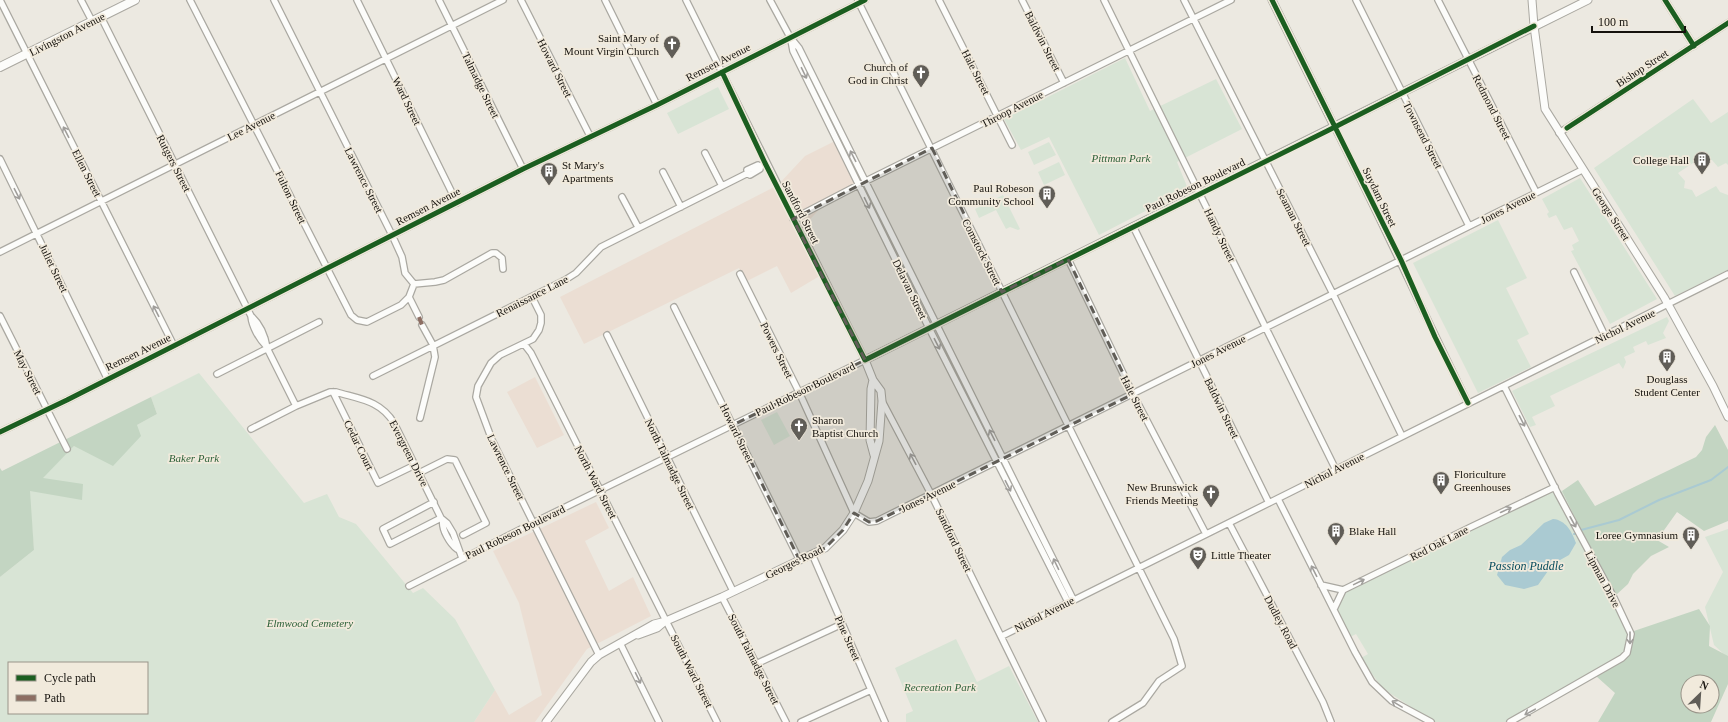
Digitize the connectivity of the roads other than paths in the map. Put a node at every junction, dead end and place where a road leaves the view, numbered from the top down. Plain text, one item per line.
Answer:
1 (0, 0) edge
2 (80, 0) edge
3 (135, 0) edge
4 (190, 0) edge
5 (274, 0) edge
6 (357, 0) edge
7 (439, 0) edge
8 (503, 0) edge
9 (521, 0) edge
10 (604, 0) edge
11 (686, 0) edge
12 (770, 0) edge
13 (865, 0) edge
14 (939, 0) edge
15 (1022, 0) edge
16 (1104, 0) edge
17 (1184, 0) edge
18 (1231, 0) edge
19 (1272, 0) edge
20 (1356, 0) edge
21 (1438, 0) edge
22 (1532, 0) edge
23 (1588, 0) edge
24 (1665, 0) edge
25 (858, 2) edge
26 (101, 17) junction
27 (1194, 18) junction
28 (92, 22) junction
29 (1728, 24) edge
30 (451, 25) junction
31 (1534, 26) junction
32 (790, 37) junction
33 (1694, 46) junction
34 (1129, 50) junction
35 (27, 54) junction
36 (386, 58) junction
37 (1468, 60) junction
38 (0, 67) edge
39 (722, 72) junction
40 (1064, 83) junction
41 (319, 91) junction
42 (1402, 94) junction
43 (657, 105) junction
44 (998, 116) junction
45 (255, 124) junction
46 (1335, 128) junction
47 (1559, 133) junction
48 (590, 136) junction
49 (1012, 145) dead end
50 (932, 148) junction
51 (705, 153) dead end
52 (0, 159) edge
53 (1265, 162) junction
54 (766, 163) junction
55 (175, 164) junction
56 (523, 169) junction
57 (1582, 170) junction
58 (663, 172) dead end
59 (866, 181) junction
60 (858, 185) junction
61 (722, 186) junction
62 (1536, 192) junction
63 (1200, 193) junction
64 (622, 196) dead end
65 (101, 201) junction
66 (457, 202) junction
67 (681, 207) junction
68 (793, 219) junction
69 (1133, 226) junction
70 (1470, 226) junction
71 (638, 227) junction
72 (37, 234) junction
73 (392, 235) junction
74 (900, 250) junction
75 (0, 252) edge
76 (892, 253) junction
77 (1068, 260) junction
78 (1401, 260) junction
79 (326, 268) junction
80 (503, 269) dead end
81 (1574, 272) dead end
82 (740, 274) dead end
83 (1728, 274) edge
84 (414, 284) junction
85 (1002, 292) junction
86 (1334, 294) junction
87 (409, 297) junction
88 (532, 297) junction
89 (1668, 305) junction
90 (674, 307) dead end
91 (248, 308) junction
92 (0, 316) edge
93 (419, 316) dead end
94 (319, 322) dead end
95 (936, 324) junction
96 (422, 325) dead end
97 (1266, 327) junction
98 (929, 328) junction
99 (607, 335) dead end
100 (1605, 336) junction
101 (524, 344) junction
102 (433, 345) junction
103 (174, 346) junction
104 (268, 348) junction
105 (865, 360) junction
106 (1198, 361) junction
107 (217, 374) dead end
108 (373, 376) dead end
109 (107, 378) junction
110 (873, 380) junction
111 (1504, 386) junction
112 (333, 392) junction
113 (799, 392) junction
114 (1133, 394) junction
115 (882, 401) junction
116 (1468, 404) junction
117 (296, 406) junction
118 (47, 409) junction
119 (1728, 417) edge
120 (420, 418) dead end
121 (733, 425) junction
122 (1068, 425) junction
123 (251, 429) dead end
124 (0, 432) edge
125 (1402, 436) junction
126 (68, 449) dead end
127 (874, 455) junction
128 (666, 458) junction
129 (1004, 458) junction
130 (996, 462) junction
131 (415, 464) junction
132 (1336, 470) junction
133 (419, 473) junction
134 (1555, 487) junction
135 (600, 491) junction
136 (931, 494) junction
137 (1278, 499) junction
138 (434, 502) junction
139 (1269, 503) junction
140 (854, 513) junction
141 (442, 519) junction
142 (533, 523) junction
143 (1229, 523) junction
144 (1206, 534) junction
145 (463, 536) dead end
146 (812, 554) junction
147 (462, 558) junction
148 (799, 559) junction
149 (1140, 568) junction
150 (1321, 585) junction
151 (409, 586) dead end
152 (1343, 590) junction
153 (733, 592) junction
154 (722, 597) junction
155 (1071, 601) junction
156 (1334, 610) junction
157 (666, 621) junction
158 (842, 624) junction
159 (1002, 636) junction
160 (620, 643) junction
161 (599, 655) junction
162 (756, 664) junction
163 (871, 690) junction
164 (549, 721) edge
165 (659, 722) edge
166 (718, 722) edge
167 (786, 722) edge
168 (801, 722) edge
169 (885, 722) edge
170 (1043, 722) edge
171 (1112, 722) edge
172 (1331, 722) edge
173 (1431, 722) edge
174 (1510, 722) edge

1 - 35 street, Ellen Street
2 - 28 street
3 - 26 main road, Livingston Avenue
4 - 45 street, Fulton Street
5 - 41 street, Lawrence Street
6 - 36 street, Ward Street
7 - 30 street, Talmadge Street
8 - 30 street, Lee Avenue
9 - 48 street, Howard Street
10 - 43 street
11 - 39 street, Sandford Street
12 - 32 street, Delavan Street
13 - 25 street, Remsen Avenue
14 - 44 street, Hale Street
15 - 40 street, Baldwin Street
16 - 34 street, Handy Street
17 - 27 street, Seaman Street
18 - 27 street, Throop Avenue
19 - 46 street, Suydam Street
20 - 42 street, Townsend Street
21 - 37 street, Redmond Street
22 - 31 street, George Street
23 - 31 street, Paul Robeson Boulevard
24 - 33 street
25 - 32 street, Remsen Avenue
25 - 50 street, Comstock Street
26 - 28 main road, Livingston Avenue
26 - 55 street, Rutgers Street
27 - 34 street, Throop Avenue
27 - 53 street, Seaman Street
28 - 35 main road, Livingston Avenue
29 - 33 street, Bishop Street
30 - 36 street, Lee Avenue
30 - 56 street, Talmadge Street
31 - 37 street, Paul Robeson Boulevard
31 - 47 street, George Street
32 - 39 street, Remsen Avenue
59 -> 32 street, Delavan Street
32 -> 60 street, Delavan Street
33 - 47 street, Bishop Street
34 - 40 street, Throop Avenue
34 - 63 street, Handy Street
35 - 38 main road, Livingston Avenue
65 -> 35 street, Ellen Street
36 - 41 street, Lee Avenue
36 - 66 street, Ward Street
37 - 42 street, Paul Robeson Boulevard
37 - 62 street, Redmond Street
39 - 43 street, Remsen Avenue
39 - 54 street, Sandford Street
40 - 44 street, Throop Avenue
41 - 45 street, Lee Avenue
41 - 73 street, Lawrence Street
42 - 46 street, Paul Robeson Boulevard
42 - 70 street, Townsend Street
43 - 48 street, Remsen Avenue
44 - 49 street, Hale Street
44 - 50 street, Throop Avenue
45 - 55 street, Lee Avenue
45 - 79 street, Fulton Street
46 - 53 street, Paul Robeson Boulevard
46 - 78 street, Suydam Street
47 - 57 street, George Street
48 - 56 street, Remsen Avenue
50 - 59 street, Throop Avenue
50 - 85 street, Comstock Street
51 - 61 street
52 -> 72 street, Juliet Street
53 - 63 street, Paul Robeson Boulevard
53 - 86 street, Seaman Street
54 - 61 street, Renaissance Lane
54 - 68 street, Sandford Street
55 - 65 street, Lee Avenue
55 - 91 street, Rutgers Street
56 - 66 street, Remsen Avenue
57 - 62 street, Jones Avenue
57 - 89 street, George Street
58 - 67 street
59 - 60 street, Throop Avenue
59 - 74 street, Delavan Street
60 - 68 street, Throop Avenue
60 -> 76 street, Delavan Street
61 - 67 street, Renaissance Lane
62 - 70 street, Jones Avenue
63 - 69 street, Paul Robeson Boulevard
63 - 97 street, Handy Street
64 - 71 street
65 - 72 street, Lee Avenue
103 -> 65 street, Ellen Street
66 - 73 street, Remsen Avenue
67 - 71 street, Renaissance Lane
68 - 105 street, Sandford Street
69 - 77 street, Paul Robeson Boulevard
69 - 106 street, Baldwin Street
70 - 78 street, Jones Avenue
71 - 88 street, Renaissance Lane
72 - 75 street, Lee Avenue
72 - 109 street, Juliet Street
73 - 79 street, Remsen Avenue
73 - 84 street, Lawrence Street
74 - 76 street
74 - 95 street, Delavan Street
76 - 98 street, Delavan Street
77 - 85 street, Paul Robeson Boulevard
77 - 114 street, Hale Street
78 - 86 street, Jones Avenue
78 - 116 street, Suydam Street
79 - 87 street, Fulton Street
79 - 91 street, Remsen Avenue
80 - 84 street
81 - 100 street
82 - 113 street, Powers Street
83 - 89 street, Nichol Avenue
84 - 87 street
85 - 95 street, Paul Robeson Boulevard
85 - 122 street, Comstock Street
86 - 97 street, Jones Avenue
86 - 125 street, Seaman Street
87 - 93 street
88 - 101 street, Lawrence Street
88 - 102 street, Renaissance Lane
89 - 100 street, Nichol Avenue
89 - 119 street, George Street
90 - 121 street, Howard Street
91 - 103 street, Remsen Avenue
91 - 104 street, Rutgers Street
92 - 118 street, May Street
94 - 104 street
95 - 98 street, Paul Robeson Boulevard
129 -> 95 street, Delavan Street
96 - 102 street
97 - 106 street, Jones Avenue
97 - 132 street, Handy Street
98 - 105 street, Paul Robeson Boulevard
98 -> 130 street, Delavan Street
99 - 128 street, North Talmadge Street
100 - 111 street, Nichol Avenue
101 - 135 street, North Ward Street
101 - 142 street, Lawrence Street
102 - 108 street, Renaissance Lane
102 - 120 street
103 - 109 street, Remsen Avenue
104 - 107 street
104 - 117 street, Rutgers Street
105 - 110 street, Georges Road
105 - 113 street, Paul Robeson Boulevard
106 - 114 street, Jones Avenue
106 - 139 street, Baldwin Street
109 - 118 street, Remsen Avenue
110 - 115 street
110 - 127 street, Georges Road
111 - 116 street, Nichol Avenue
111 -> 134 street, Lipman Drive
112 - 117 street
112 - 131 street, Evergreen Drive
112 - 131 street, Cedar Court
113 - 121 street, Paul Robeson Boulevard
113 - 140 street, Powers Street
114 - 122 street, Jones Avenue
114 - 144 street, Hale Street
115 - 127 street, Georges Road
136 -> 115 street, Sandford Street
116 - 125 street, Nichol Avenue
117 - 123 street
118 - 124 street, Remsen Avenue
118 - 126 street, May Street
121 - 128 street, Paul Robeson Boulevard
121 - 148 street, Howard Street
122 - 129 street, Jones Avenue
122 - 149 street, Comstock Street
125 - 132 street, Nichol Avenue
127 - 140 street, Georges Road
128 - 135 street, Paul Robeson Boulevard
128 - 153 street, North Talmadge Street
129 - 130 street, Jones Avenue
155 -> 129 street, Delavan Street
130 - 136 street, Jones Avenue
130 -> 155 street, Delavan Street
131 - 133 street, Evergreen Drive
132 - 137 street, Nichol Avenue
133 - 138 street, Evergreen Drive
133 - 145 street
152 -> 134 street, Red Oak Lane
134 -> 174 street, Lipman Drive
135 - 142 street, Paul Robeson Boulevard
135 - 157 street, North Ward Street
136 - 140 street, Jones Avenue
136 - 159 street, Sandford Street
137 - 139 street, Nichol Avenue
150 -> 137 street
138 - 141 street, Evergreen Drive
138 - 141 street
139 - 143 street, Nichol Avenue
140 - 146 street, Georges Road
141 - 147 street, Evergreen Drive
142 - 147 street, Paul Robeson Boulevard
142 - 161 street, Lawrence Street
143 - 144 street, Nichol Avenue
143 - 172 street, Dudley Road
144 - 149 street, Nichol Avenue
146 - 148 street, Georges Road
146 - 158 street, Pine Street
147 - 151 street, Paul Robeson Boulevard
148 - 153 street, Georges Road
149 - 155 street, Nichol Avenue
149 - 171 street, Comstock Street
150 - 152 street
150 - 156 street
152 - 156 street
153 - 154 street, Georges Road
154 - 157 street, Georges Road
154 - 162 street, South Talmadge Street
155 - 159 street, Nichol Avenue
173 -> 156 street
157 - 160 street, Georges Road
157 - 166 street, South Ward Street
158 - 162 street
158 - 163 street, Pine Street
159 - 170 street, Sandford Street
160 - 161 street, Georges Road
160 -> 165 street
161 - 164 street, Georges Road
162 - 167 street, South Talmadge Street
163 - 168 street
163 - 169 street, Pine Street

